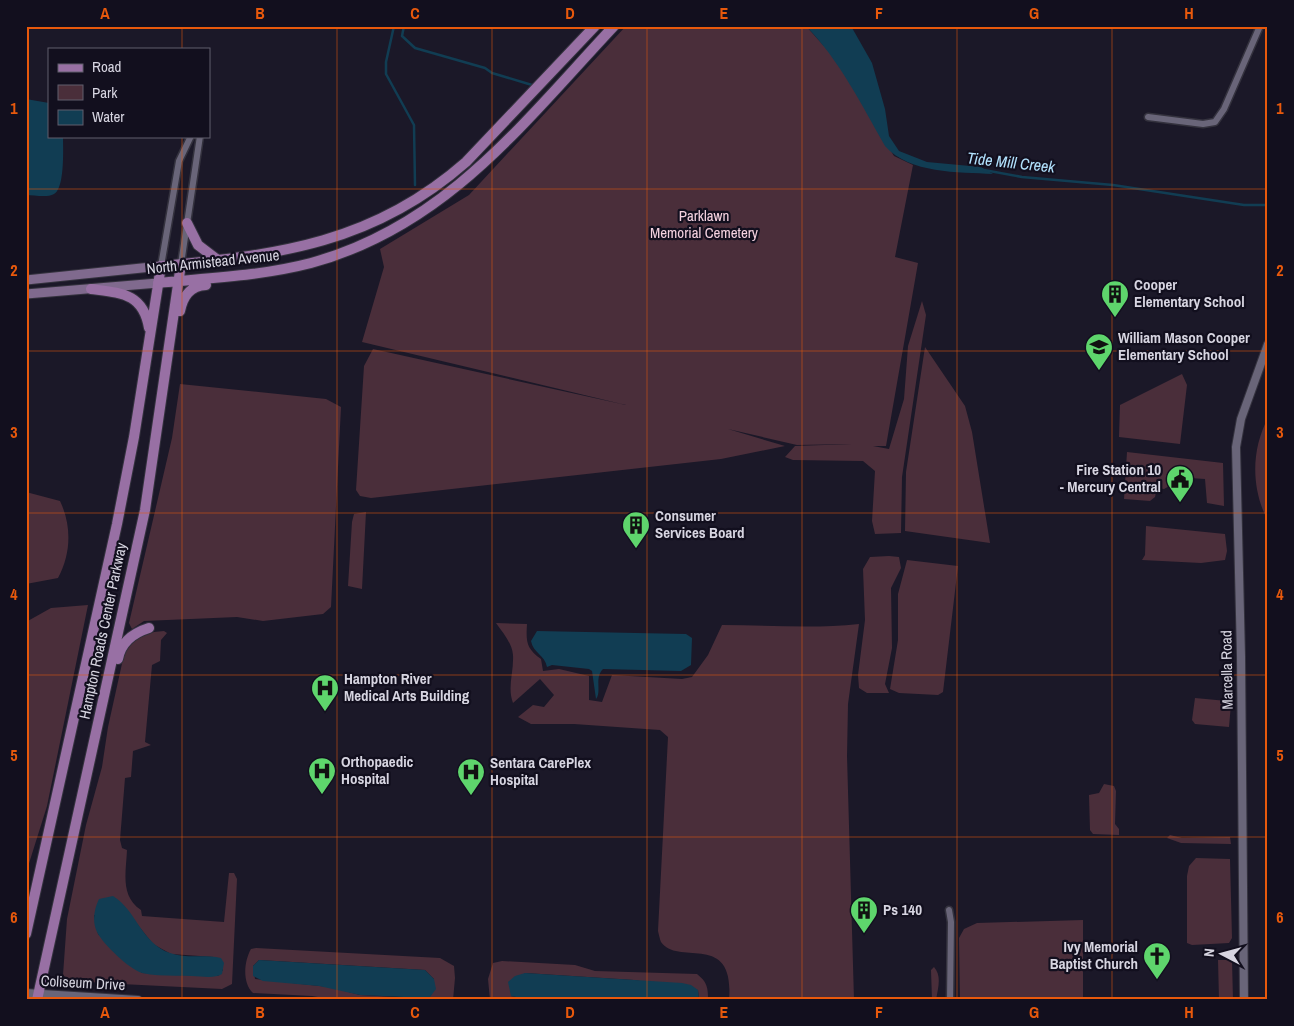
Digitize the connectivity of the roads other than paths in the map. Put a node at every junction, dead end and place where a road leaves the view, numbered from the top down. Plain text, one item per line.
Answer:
1 (595, 26) edge
2 (614, 26) edge
3 (1260, 26) edge
4 (1148, 117) dead end
5 (190, 138) edge
6 (200, 138) edge
7 (187, 223) junction
8 (219, 261) junction
9 (181, 264) junction
10 (161, 266) junction
11 (232, 277) junction
12 (26, 280) edge
13 (179, 281) junction
14 (158, 283) junction
15 (91, 289) junction
16 (26, 294) edge
17 (150, 336) junction
18 (1268, 344) edge
19 (159, 417) junction
20 (149, 628) dead end
21 (85, 780) junction
22 (949, 910) dead end
23 (26, 934) edge
24 (26, 993) edge
25 (37, 997) edge
26 (138, 1000) edge
27 (950, 1000) edge
28 (1244, 1000) edge

1 - 8 main road, North Armistead Avenue
2 - 11 main road, North Armistead Avenue
3 - 4 street
5 - 10 street
6 - 7 street
7 - 8 main road
7 - 9 street
8 - 9 main road, North Armistead Avenue
9 - 10 main road, North Armistead Avenue
9 - 13 main road, Hampton Roads Center Parkway
10 - 12 main road, North Armistead Avenue
10 - 14 main road, Hampton Roads Center Parkway
11 - 13 main road, North Armistead Avenue
11 - 19 main road
13 - 14 main road, North Armistead Avenue
13 - 19 main road, Hampton Roads Center Parkway
14 - 15 main road, North Armistead Avenue
14 - 17 main road, Hampton Roads Center Parkway
15 - 16 main road, North Armistead Avenue
15 - 17 main road
17 - 23 main road, Hampton Roads Center Parkway
18 - 28 street, Marcella Road
19 - 21 main road, Hampton Roads Center Parkway
20 - 21 main road
21 - 25 main road, Hampton Roads Center Parkway
22 - 27 street
24 - 25 street, Coliseum Drive
25 - 26 street, Coliseum Drive

